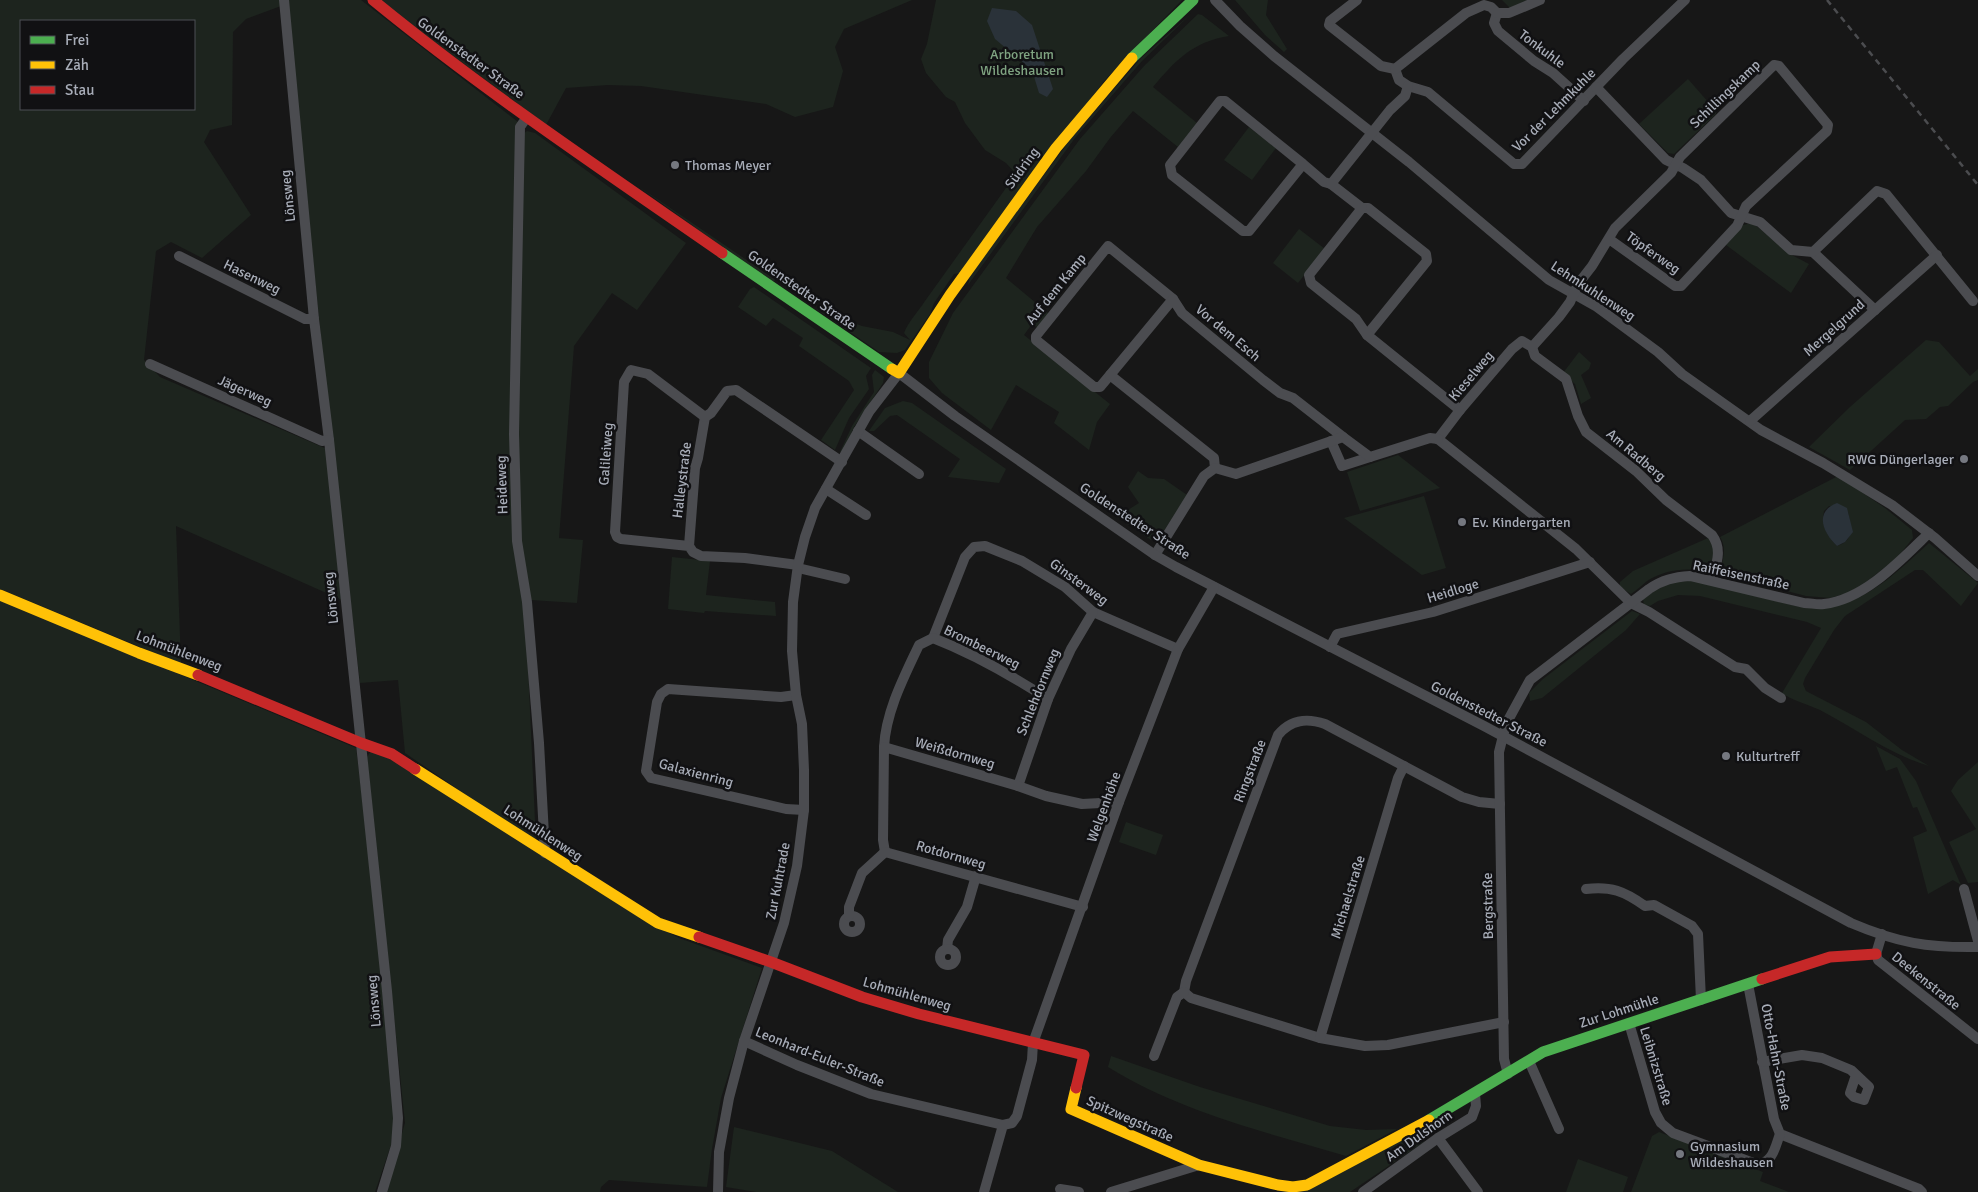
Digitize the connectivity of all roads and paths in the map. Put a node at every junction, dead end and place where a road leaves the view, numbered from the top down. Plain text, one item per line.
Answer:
1 (284, 0) edge
2 (373, 0) edge
3 (1193, 0) edge
4 (1215, 0) edge
5 (1357, 0) edge
6 (1540, 0) edge
7 (1685, 0) edge
8 (1497, 13) junction
9 (1395, 69) junction
10 (1408, 86) junction
11 (1596, 87) junction
12 (1584, 101) junction
13 (527, 117) junction
14 (1372, 132) junction
15 (1302, 164) junction
16 (1675, 165) junction
17 (1331, 184) junction
18 (1362, 208) junction
19 (1740, 217) junction
20 (1608, 238) junction
21 (1813, 252) junction
22 (1938, 255) junction
23 (179, 256) dead end
24 (1574, 294) junction
25 (1173, 299) junction
26 (1973, 301) dead end
27 (1875, 310) junction
28 (314, 319) junction
29 (1367, 335) junction
30 (1532, 347) junction
31 (150, 364) dead end
32 (898, 373) junction
33 (1110, 375) junction
34 (1460, 410) junction
35 (705, 417) junction
36 (1750, 421) junction
37 (858, 431) junction
38 (1344, 437) junction
39 (1438, 439) junction
40 (329, 440) junction
41 (1331, 441) junction
42 (1370, 457) junction
43 (842, 462) junction
44 (1215, 468) junction
45 (919, 474) dead end
46 (826, 488) junction
47 (866, 515) dead end
48 (1929, 533) junction
49 (688, 546) junction
50 (1155, 555) junction
51 (1590, 562) junction
52 (798, 566) junction
53 (1978, 576) edge
54 (845, 579) dead end
55 (1712, 580) junction
56 (1214, 587) junction
57 (0, 595) edge
58 (1631, 603) junction
59 (1093, 612) junction
60 (933, 638) junction
61 (1330, 647) junction
62 (1178, 649) junction
63 (796, 695) junction
64 (1781, 698) dead end
65 (1048, 699) junction
66 (1502, 737) junction
67 (361, 743) junction
68 (884, 747) junction
69 (1404, 766) junction
70 (1018, 786) junction
71 (1119, 802) junction
72 (1500, 804) junction
73 (804, 810) junction
74 (885, 852) junction
75 (545, 853) junction
76 (976, 876) junction
77 (1586, 889) dead end
78 (1964, 889) dead end
79 (1083, 907) junction
80 (849, 916) dead end
81 (1882, 934) junction
82 (1978, 941) edge
83 (1978, 947) edge
84 (947, 949) dead end
85 (1876, 954) junction
86 (771, 962) junction
87 (1748, 984) junction
88 (1184, 992) junction
89 (1701, 1000) junction
90 (1504, 1022) junction
91 (1629, 1023) junction
92 (1320, 1038) junction
93 (1978, 1039) edge
94 (744, 1042) junction
95 (1033, 1043) junction
96 (1084, 1055) joint
97 (1154, 1056) dead end
98 (1529, 1061) junction
99 (1762, 1062) junction
100 (1508, 1074) junction
101 (1856, 1075) dead end
102 (1475, 1094) junction
103 (1003, 1125) junction
104 (1558, 1129) dead end
105 (1780, 1134) junction
106 (1438, 1138) junction
107 (1388, 1142) joint
108 (1199, 1165) junction
109 (1060, 1189) dead end
110 (382, 1192) edge
111 (718, 1192) edge
112 (984, 1192) edge
113 (1079, 1192) edge
114 (1112, 1192) edge
115 (1363, 1192) edge
116 (1478, 1192) edge
117 (1922, 1192) edge

1 - 28 street, Lönsweg
2 - 13 street, Goldenstedter Straße
3 - 32 street, Südring
4 - 14 street, Lehmkuhlenweg
5 - 9 street
6 - 8 street, Tonkuhle
7 - 11 street, Vor der Lehmkuhle
8 - 9 street, Tonkuhle
8 - 12 street, Tonkuhle
9 - 10 street
10 - 12 street, Vor der Lehmkuhle
10 - 14 street
11 - 12 street, Vor der Lehmkuhle
11 - 16 street
13 - 32 street, Goldenstedter Straße
13 - 75 street, Heideweg
14 - 17 street
14 - 24 street, Lehmkuhlenweg
15 - 15 street
15 - 17 street
16 - 19 street
16 - 19 street, Schillingskamp
16 - 20 street, Töpferweg
17 - 18 street
18 - 29 street
18 - 29 street
19 - 20 street, Töpferweg
19 - 21 street
20 - 24 street, Töpferweg
21 - 22 street
21 - 27 street
22 - 26 street
22 - 27 street, Mergelgrund
23 - 28 street, Hasenweg
24 - 30 street
24 - 36 street, Lehmkuhlenweg
25 - 33 street
25 - 33 street, Auf dem Kamp
25 - 38 street, Vor dem Esch
27 - 36 street, Mergelgrund
28 - 40 street, Lönsweg
29 - 34 street
30 - 34 street, Kieselweg
30 - 55 street, Am Radberg
31 - 40 street, Jägerweg
32 - 37 street, Zur Kuhtrade
32 - 50 street, Goldenstedter Straße
33 - 44 street
34 - 39 street, Kieselweg
35 - 43 street
35 - 49 street, Halleystraße
35 - 49 street, Galileiweg
36 - 48 street, Lehmkuhlenweg
37 - 43 street, Zur Kuhtrade
37 - 45 street
38 - 41 street
38 - 42 street
39 - 42 street
39 - 51 street
40 - 67 street, Lönsweg
41 - 42 street
41 - 44 street
43 - 46 street, Zur Kuhtrade
44 - 50 street
46 - 47 street
46 - 52 street, Zur Kuhtrade
48 - 53 street, Lehmkuhlenweg
48 - 55 street, Raiffeisenstraße
49 - 52 street
50 - 56 street, Goldenstedter Straße
51 - 58 street
51 - 61 street, Heidloge
52 - 54 street
52 - 63 street, Zur Kuhtrade
55 - 58 street, Raiffeisenstraße
56 - 61 street, Goldenstedter Straße
56 - 62 street, Welgenhöhe
57 - 67 street, Lohmühlenweg
58 - 64 street
58 - 66 street, Raiffeisenstraße
59 - 60 street, Ginsterweg
59 - 62 street, Ginsterweg
59 - 65 street, Schlehdornweg
60 - 65 street, Brombeerweg
60 - 68 street, Brombeerweg
61 - 66 street, Goldenstedter Straße
62 - 71 street, Welgenhöhe
63 - 73 street, Zur Kuhtrade
63 - 73 street, Galaxienring
65 - 70 street, Schlehdornweg
66 - 72 street, Bergstraße
66 - 81 street, Goldenstedter Straße
67 - 75 street, Lohmühlenweg
67 - 110 street, Lönsweg
68 - 70 street, Weißdornweg
68 - 74 street
69 - 72 street, Ringstraße
69 - 88 street, Ringstraße
69 - 92 street, Michaelstraße
70 - 71 street, Weißdornweg
71 - 79 street, Welgenhöhe
72 - 90 street, Bergstraße
73 - 86 street, Zur Kuhtrade
74 - 76 street, Rotdornweg
74 - 80 street
75 - 86 street, Lohmühlenweg
76 - 79 street, Rotdornweg
76 - 84 street
77 - 89 street
78 - 82 street
79 - 95 street, Welgenhöhe
81 - 83 street, Goldenstedter Straße
81 - 85 street, Deekenstraße
85 - 87 street, Zur Lohmühle
85 - 93 street, Deekenstraße
86 - 94 street, Zur Kuhtrade
86 - 95 street, Lohmühlenweg
87 - 89 street, Zur Lohmühle
87 - 99 street, Otto-Hahn-Straße
88 - 92 street
88 - 97 street, Ringstraße
89 - 91 street, Zur Lohmühle
90 - 92 street
90 - 100 street, Bergstraße
91 - 98 street, Zur Lohmühle
91 - 105 street, Leibnizstraße
94 - 103 street, Leonhard-Euler-Straße
94 - 111 street, Zur Kuhtrade
95 - 96 street, Lohmühlenweg
95 - 103 street, Welgenhöhe
96 - 108 street, Spitzwegstraße
98 - 100 street, Zur Lohmühle
98 - 104 street
99 - 101 street
99 - 105 street, Otto-Hahn-Straße
100 - 102 street, Zur Lohmühle
102 - 106 street, Am Dulshorn
102 - 107 street, Zur Lohmühle
103 - 112 street
105 - 117 street
106 - 115 street, Am Dulshorn
106 - 116 street
107 - 108 street, Spitzwegstraße
108 - 114 street
109 - 113 street

